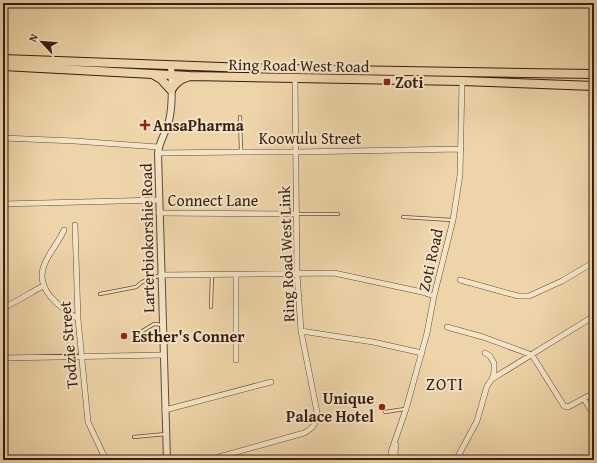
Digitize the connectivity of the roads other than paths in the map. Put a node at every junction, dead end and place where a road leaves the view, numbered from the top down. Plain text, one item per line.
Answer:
1 (3, 59) edge
2 (171, 65) junction
3 (3, 66) edge
4 (226, 67) junction
5 (594, 74) edge
6 (154, 75) junction
7 (171, 75) junction
8 (190, 76) junction
9 (295, 78) junction
10 (462, 81) junction
11 (594, 86) edge
12 (171, 90) junction
13 (240, 117) dead end
14 (3, 138) edge
15 (461, 149) junction
16 (158, 150) junction
17 (241, 152) junction
18 (295, 152) junction
19 (159, 200) junction
20 (3, 204) edge
21 (159, 213) junction
22 (297, 214) junction
23 (338, 214) dead end
24 (403, 217) dead end
25 (453, 220) junction
26 (75, 225) dead end
27 (64, 230) dead end
28 (594, 262) edge
29 (212, 274) junction
30 (236, 274) junction
31 (297, 274) junction
32 (162, 275) junction
33 (460, 280) dead end
34 (43, 286) junction
35 (100, 294) dead end
36 (434, 296) junction
37 (5, 307) dead end
38 (212, 307) dead end
39 (594, 316) edge
40 (78, 319) junction
41 (163, 325) junction
42 (447, 327) dead end
43 (301, 331) junction
44 (136, 335) dead end
45 (422, 353) junction
46 (485, 353) dead end
47 (163, 355) junction
48 (532, 355) junction
49 (81, 357) junction
50 (3, 358) edge
51 (236, 360) dead end
52 (492, 379) junction
53 (271, 382) dead end
54 (594, 393) edge
55 (584, 399) junction
56 (406, 409) junction
57 (165, 410) junction
58 (385, 412) dead end
59 (594, 415) edge
60 (166, 434) junction
61 (134, 438) dead end
62 (396, 440) junction
63 (594, 455) edge
64 (106, 460) edge
65 (167, 460) edge
66 (208, 460) edge
67 (390, 460) edge
68 (397, 460) edge
69 (456, 460) edge
70 (587, 460) edge

1 - 2 main road, Ring Road West Road
2 - 4 main road, Ring Road West Road
2 - 7 street, Larterbiokorshie Road
3 - 6 main road, Ring Road West Road
4 - 5 main road, Ring Road West Road
4 - 7 main road
6 - 7 main road, Ring Road West Road
6 - 12 main road
7 - 8 main road, Ring Road West Road
7 - 12 street, Larterbiokorshie Road
8 - 9 main road, Ring Road West Road
8 - 12 main road
9 - 10 main road, Ring Road West Road
9 - 18 street, Ring Road West Link
10 - 11 main road, Ring Road West Road
10 - 15 street, Zoti Road
12 - 16 street, Larterbiokorshie Road
13 - 17 lane
14 - 16 street, Koowulu Street
15 - 18 street, Koowulu Street
15 - 25 street, Zoti Road
16 - 17 street, Koowulu Street
16 - 19 street, Larterbiokorshie Road
17 - 18 street, Koowulu Street
18 - 22 street, Ring Road West Link
19 - 20 street
19 - 21 street, Larterbiokorshie Road
21 - 22 street, Connect Lane
21 - 32 street, Larterbiokorshie Road
22 - 23 lane, Connect Lane
22 - 31 street, Ring Road West Link
24 - 25 lane
25 - 36 street, Zoti Road
26 - 40 street, Todzie Street
27 - 34 street
28 - 33 street
29 - 30 street
29 - 32 street
29 - 38 lane
30 - 31 street
30 - 51 street
31 - 36 street
31 - 43 street, Ring Road West Link
32 - 35 lane
32 - 41 street, Larterbiokorshie Road
34 - 37 street
34 - 40 street
36 - 45 street, Zoti Road
39 - 48 street
40 - 49 street, Todzie Street
41 - 44 lane
41 - 47 street, Larterbiokorshie Road
42 - 48 street
43 - 45 street
43 - 66 street, Ring Road West Link
45 - 56 street, Zoti Road
46 - 52 street
47 - 49 street
47 - 57 street, Larterbiokorshie Road
48 - 52 street
48 - 55 street
49 - 50 street
49 - 64 street, Todzie Street
52 - 69 street
53 - 57 street
54 - 55 street
55 - 59 street
56 - 58 lane
56 - 62 street, Zoti Road
57 - 60 street, Larterbiokorshie Road
60 - 61 lane
60 - 65 street, Larterbiokorshie Road
62 - 67 street, Zoti Road
62 - 68 street, Zoti Road
63 - 70 street

